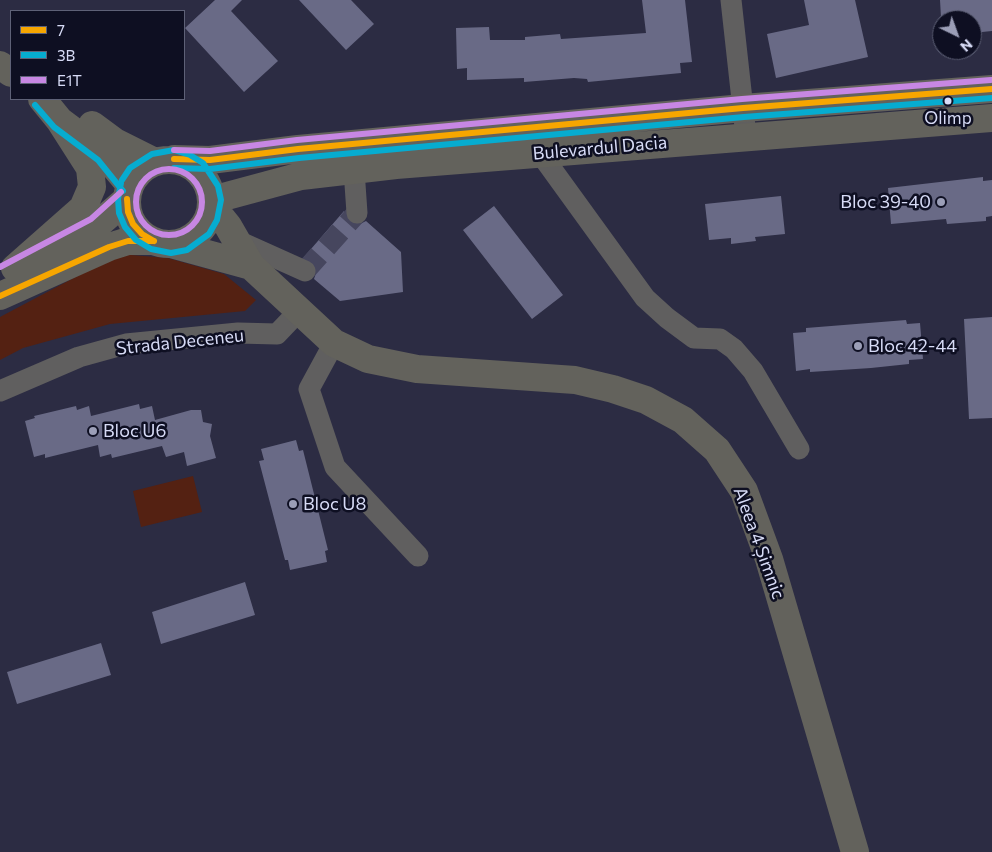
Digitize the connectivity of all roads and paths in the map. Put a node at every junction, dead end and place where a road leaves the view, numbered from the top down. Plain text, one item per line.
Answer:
1 (731, 0) edge
2 (992, 89) edge
3 (43, 100) edge
4 (743, 108) junction
5 (55, 110) edge
6 (992, 118) edge
7 (746, 136) junction
8 (540, 153) junction
9 (165, 161) junction
10 (354, 170) junction
11 (129, 192) junction
12 (211, 203) junction
13 (357, 213) dead end
14 (236, 240) junction
15 (162, 243) junction
16 (250, 266) junction
17 (305, 271) dead end
18 (7, 273) edge
19 (0, 296) edge
20 (298, 312) junction
21 (334, 343) junction
22 (0, 391) edge
23 (799, 450) dead end
24 (418, 556) dead end
25 (855, 852) edge

1 - 4 street
2 - 4 main road, Bulevardul Dacia
3 - 5 main road
4 - 7 street
4 - 9 main road, Bulevardul Dacia
5 - 9 main road
5 - 11 main road
5 - 18 main road
6 - 7 main road, Bulevardul Dacia
7 - 8 main road, Bulevardul Dacia
8 - 10 main road, Bulevardul Dacia
8 - 23 street
9 - 11 main road
9 - 12 main road
10 - 12 main road, Bulevardul Dacia
10 - 13 street
11 - 15 main road
11 - 18 main road
12 - 14 main road, Aleea 4 Șimnic
12 - 15 main road
14 - 16 main road, Aleea 4 Șimnic
14 - 17 street
15 - 16 main road, Aleea 4 Șimnic
15 - 19 main road
16 - 20 main road, Aleea 4 Șimnic
20 - 21 main road, Aleea 4 Șimnic
20 - 22 street, Strada Deceneu
21 - 24 street
21 - 25 main road, Aleea 4 Șimnic

